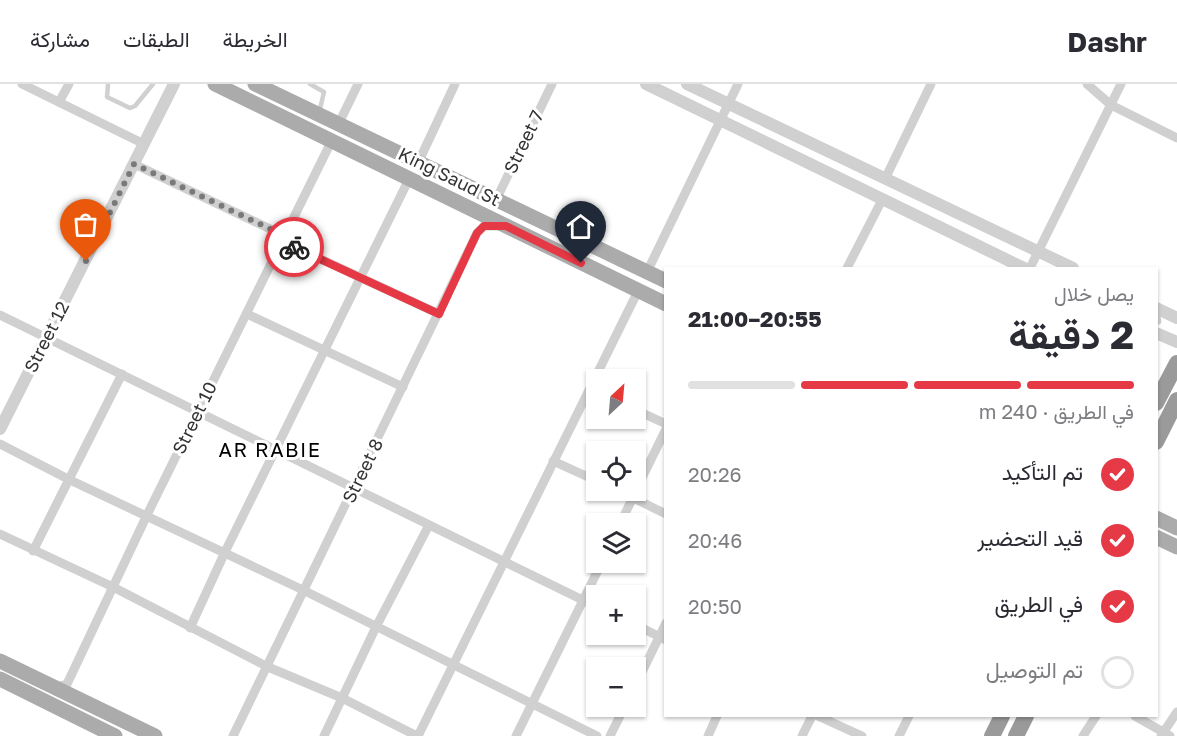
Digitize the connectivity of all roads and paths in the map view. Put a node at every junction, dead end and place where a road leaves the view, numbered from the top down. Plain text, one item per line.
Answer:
1 (22, 84) edge
2 (69, 84) edge
3 (108, 84) edge
4 (152, 84) edge
5 (174, 84) edge
6 (215, 84) edge
7 (310, 84) edge
8 (328, 84) edge
9 (358, 84) edge
10 (455, 84) edge
11 (552, 84) edge
12 (646, 84) edge
13 (687, 84) edge
14 (738, 84) edge
15 (931, 84) edge
16 (1088, 84) edge
17 (1121, 84) edge
18 (264, 86) edge
19 (324, 92) junction
20 (59, 102) junction
21 (729, 104) junction
22 (1111, 105) junction
23 (318, 115) junction
24 (721, 120) junction
25 (338, 125) junction
26 (1177, 138) edge
27 (331, 142) junction
28 (144, 144) junction
29 (418, 163) junction
30 (134, 164) junction
31 (885, 178) junction
32 (410, 179) junction
33 (496, 200) junction
34 (882, 200) junction
35 (506, 226) junction
36 (284, 239) junction
37 (1037, 252) junction
38 (848, 267) edge
39 (1022, 267) edge
40 (1030, 267) edge
41 (1071, 267) edge
42 (647, 272) junction
43 (361, 278) junction
44 (664, 280) edge
45 (638, 291) junction
46 (664, 303) edge
47 (1158, 308) edge
48 (247, 314) junction
49 (439, 314) junction
50 (0, 315) edge
51 (1177, 318) edge
52 (1158, 334) edge
53 (47, 338) junction
54 (1177, 342) edge
55 (325, 350) junction
56 (1177, 363) edge
57 (603, 369) edge
58 (123, 374) junction
59 (404, 387) junction
60 (1158, 399) edge
61 (1177, 400) edge
62 (586, 402) edge
63 (199, 411) junction
64 (646, 415) edge
65 (664, 423) edge
66 (0, 429) edge
67 (664, 433) edge
68 (1158, 438) edge
69 (0, 444) edge
70 (276, 449) junction
71 (552, 461) junction
72 (646, 470) edge
73 (586, 476) edge
74 (70, 480) junction
75 (354, 488) junction
76 (646, 500) edge
77 (664, 513) edge
78 (147, 515) junction
79 (1158, 519) edge
80 (429, 525) junction
81 (1177, 528) edge
82 (0, 534) edge
83 (1158, 538) edge
84 (1177, 547) edge
85 (33, 551) junction
86 (225, 552) junction
87 (503, 561) junction
88 (597, 573) edge
89 (113, 587) junction
90 (303, 590) junction
91 (584, 600) junction
92 (376, 627) junction
93 (190, 628) junction
94 (646, 630) edge
95 (663, 638) edge
96 (0, 661) edge
97 (452, 664) junction
98 (268, 667) junction
99 (646, 667) edge
100 (0, 679) edge
101 (55, 688) junction
102 (342, 698) junction
103 (532, 704) junction
104 (1177, 712) edge
105 (620, 717) edge
106 (717, 717) edge
107 (812, 717) edge
108 (820, 717) edge
109 (908, 717) edge
110 (1002, 717) edge
111 (1026, 717) edge
112 (1095, 717) edge
113 (1137, 717) edge
114 (115, 735) edge
115 (1165, 735) edge
116 (155, 736) edge
117 (233, 736) edge
118 (324, 736) edge
119 (417, 736) edge
120 (516, 736) edge
121 (597, 736) edge
122 (610, 736) edge
123 (708, 736) edge
124 (802, 736) edge
125 (862, 736) edge
126 (899, 736) edge
127 (993, 736) edge
128 (1016, 736) edge
129 (1083, 736) edge

1 - 20 street
2 - 20 street
3 - 4 lane
5 - 28 street, Street 12
6 - 27 main road, King Saud St
7 - 19 lane
8 - 19 lane
9 - 25 street
10 - 29 street
11 - 33 street, Street 7
12 - 24 street
13 - 21 street
14 - 21 street
15 - 31 street
16 - 22 street
17 - 22 street
18 - 23 main road, King Saud St
19 - 23 lane
20 - 28 street
21 - 24 street
21 - 31 street
22 - 26 street
22 - 37 street
23 - 25 main road, King Saud St
24 - 34 street
24 - 42 street
25 - 29 main road, King Saud St
27 - 32 main road, King Saud St
27 - 36 street, Street 10
28 - 30 street, Street 12
29 - 33 main road, King Saud St
30 - 36 street
30 - 53 street, Street 12
31 - 37 street
32 - 35 main road, King Saud St
32 - 43 street
33 - 42 main road, King Saud St
34 - 38 street
34 - 39 street
35 - 45 main road, King Saud St
35 - 49 street, Street 8
36 - 43 street
36 - 48 street, Street 10
37 - 40 street
37 - 41 street
42 - 44 main road, King Saud St
43 - 49 street
43 - 55 street
45 - 46 main road, King Saud St
45 - 57 street
47 - 51 street
48 - 55 street
48 - 63 street, Street 10
49 - 59 street, Street 8
50 - 53 street
52 - 54 street
53 - 58 street
53 - 66 street, Street 12
55 - 59 street
55 - 70 street
56 - 60 highway
58 - 63 street
58 - 74 street
59 - 75 street, Street 8
61 - 68 highway
62 - 71 street
63 - 70 street
63 - 78 street, Street 10
64 - 65 street
67 - 72 street
69 - 74 street
70 - 75 street
70 - 86 street
71 - 73 street
71 - 87 street
74 - 78 street
74 - 85 street
75 - 80 street
75 - 90 street, Street 8
76 - 77 street
78 - 86 street
78 - 89 street, Street 10
79 - 81 main road
80 - 87 street
80 - 92 street
82 - 85 street
83 - 84 main road
85 - 89 street
86 - 90 street
86 - 93 street
87 - 91 street
87 - 97 street
88 - 91 street
89 - 93 street
89 - 101 street, Street 10
90 - 92 street
90 - 98 street, Street 8
91 - 103 street
92 - 97 street
92 - 102 street
93 - 98 street
94 - 95 street
95 - 99 street
96 - 101 main road
97 - 103 street
97 - 119 street
98 - 102 street
98 - 117 street, Street 8
100 - 114 main road
101 - 116 main road
102 - 118 street
102 - 119 street
103 - 120 street
103 - 121 street
104 - 115 street
105 - 122 street
106 - 123 street
107 - 124 street
108 - 125 street
109 - 126 street
110 - 127 highway
111 - 128 highway
112 - 129 street
113 - 115 street

